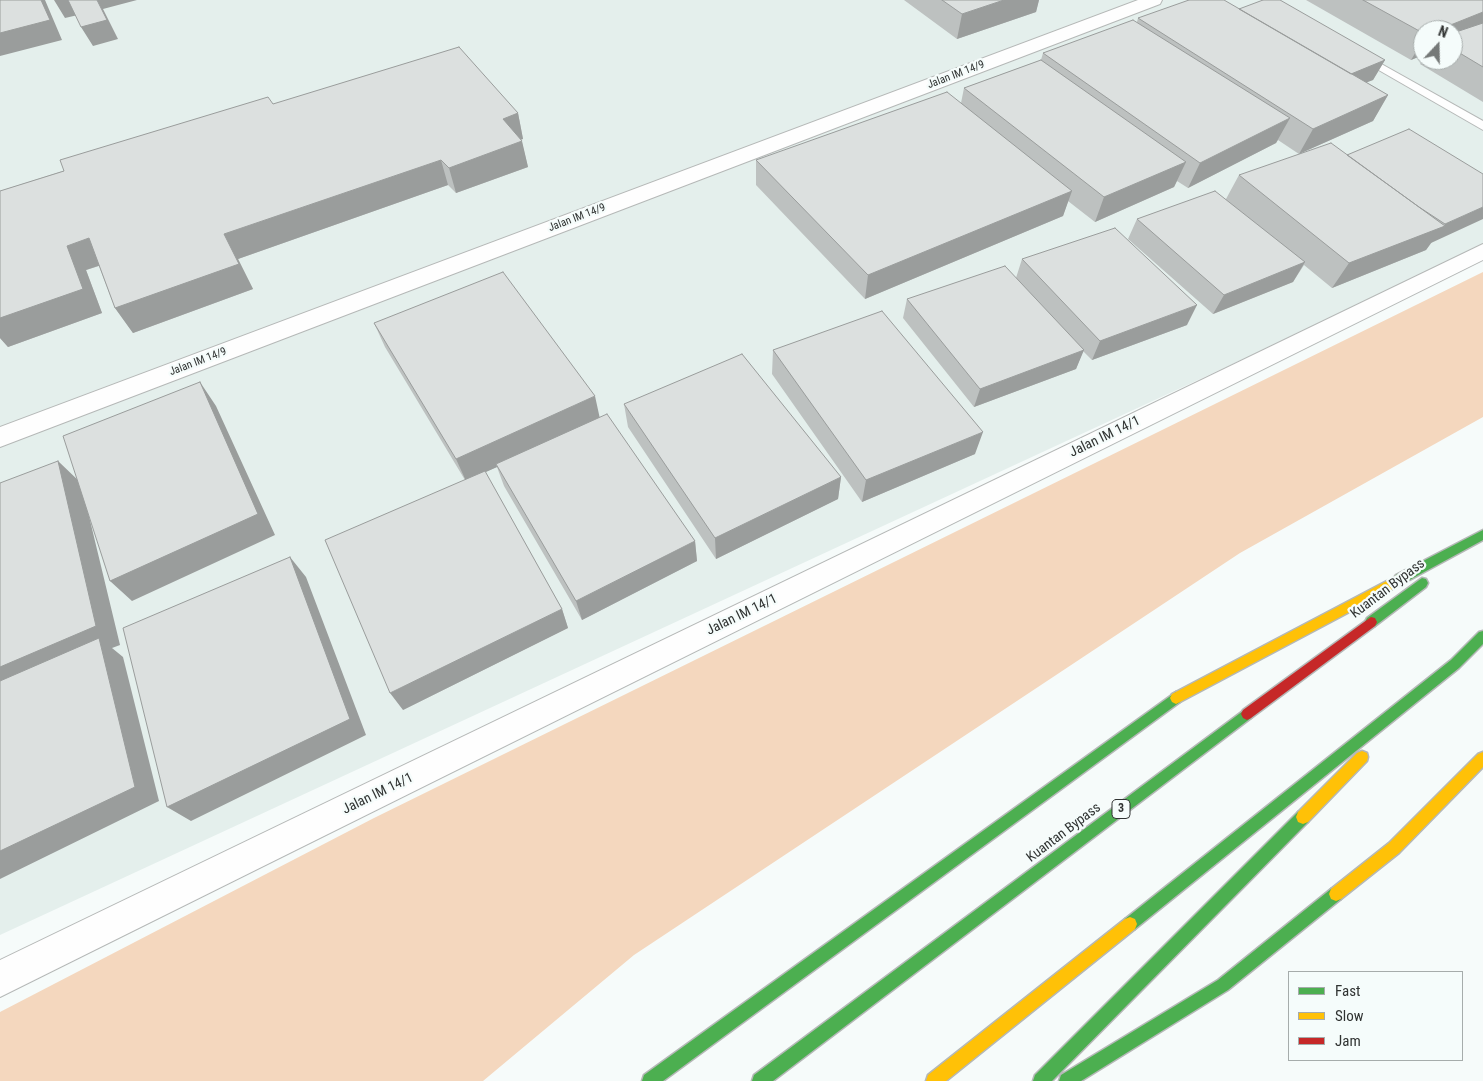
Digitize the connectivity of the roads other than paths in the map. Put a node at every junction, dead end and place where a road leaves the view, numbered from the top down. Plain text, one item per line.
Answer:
1 (1154, 0) edge
2 (1350, 49) edge
3 (1483, 126) edge
4 (1483, 251) edge
5 (0, 437) edge
6 (1483, 535) edge
7 (1483, 636) edge
8 (1455, 664) junction
9 (1385, 735) dead end
10 (1371, 749) dead end
11 (1483, 758) edge
12 (0, 979) edge
13 (650, 1081) edge
14 (760, 1081) edge
15 (934, 1081) edge
16 (1041, 1081) edge
17 (1067, 1081) edge

1 - 5 street, Jalan IM 14/9
2 - 3 lane
4 - 12 street, Jalan IM 14/1
6 - 13 main road
6 - 14 main road, Kuantan Bypass / 3
7 - 8 main road
8 - 9 main road
8 - 15 main road
10 - 16 main road
11 - 17 main road

